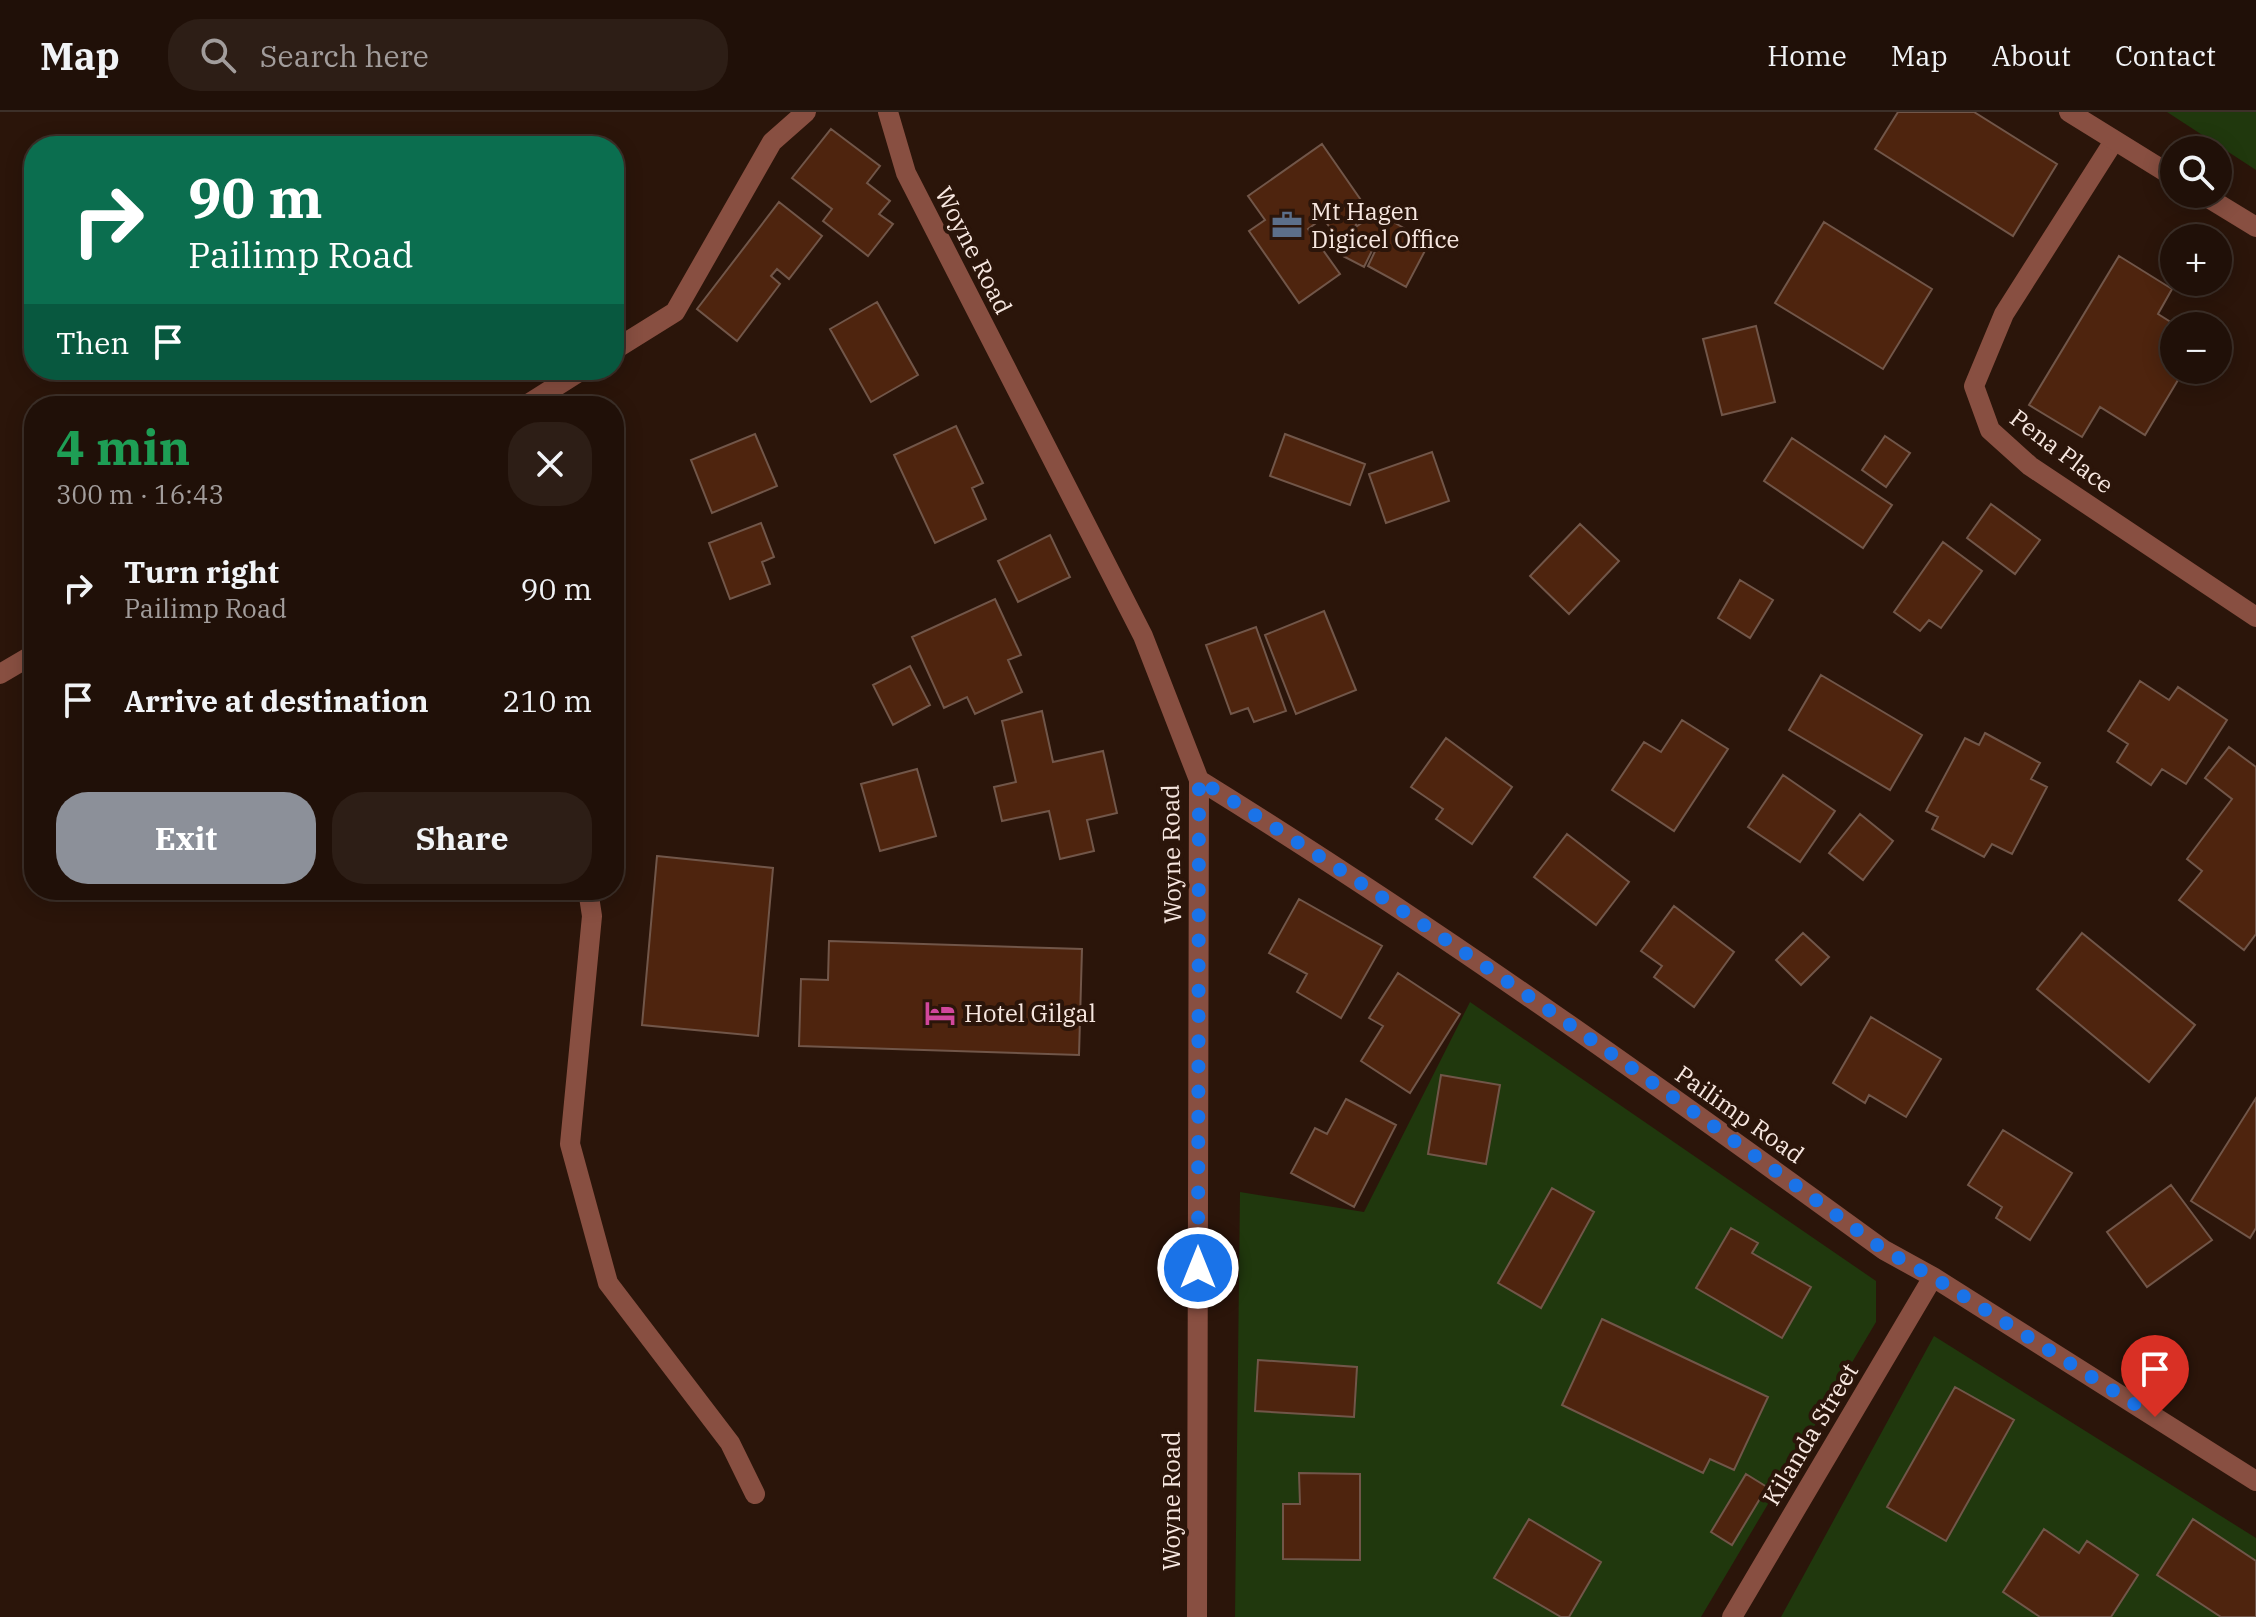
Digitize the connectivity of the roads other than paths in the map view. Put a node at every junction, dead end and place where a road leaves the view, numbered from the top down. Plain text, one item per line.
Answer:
1 (806, 112) edge
2 (888, 112) edge
3 (2069, 112) edge
4 (2114, 141) junction
5 (2160, 169) edge
6 (2225, 208) edge
7 (2256, 227) edge
8 (624, 344) edge
9 (566, 380) edge
10 (541, 396) edge
11 (2256, 617) edge
12 (24, 660) edge
13 (0, 674) edge
14 (1199, 780) junction
15 (590, 900) edge
16 (1933, 1277) junction
17 (2256, 1481) edge
18 (755, 1494) dead end
19 (1197, 1617) edge
20 (1732, 1617) edge

1 - 8 street
2 - 14 street, Woyne Road
3 - 4 street
4 - 5 street
4 - 11 street, Pena Place
6 - 7 street
9 - 10 street
12 - 13 street
14 - 16 street, Pailimp Road
14 - 19 street, Woyne Road
15 - 18 street
16 - 17 street, Pailimp Road
16 - 20 street, Kilanda Street

